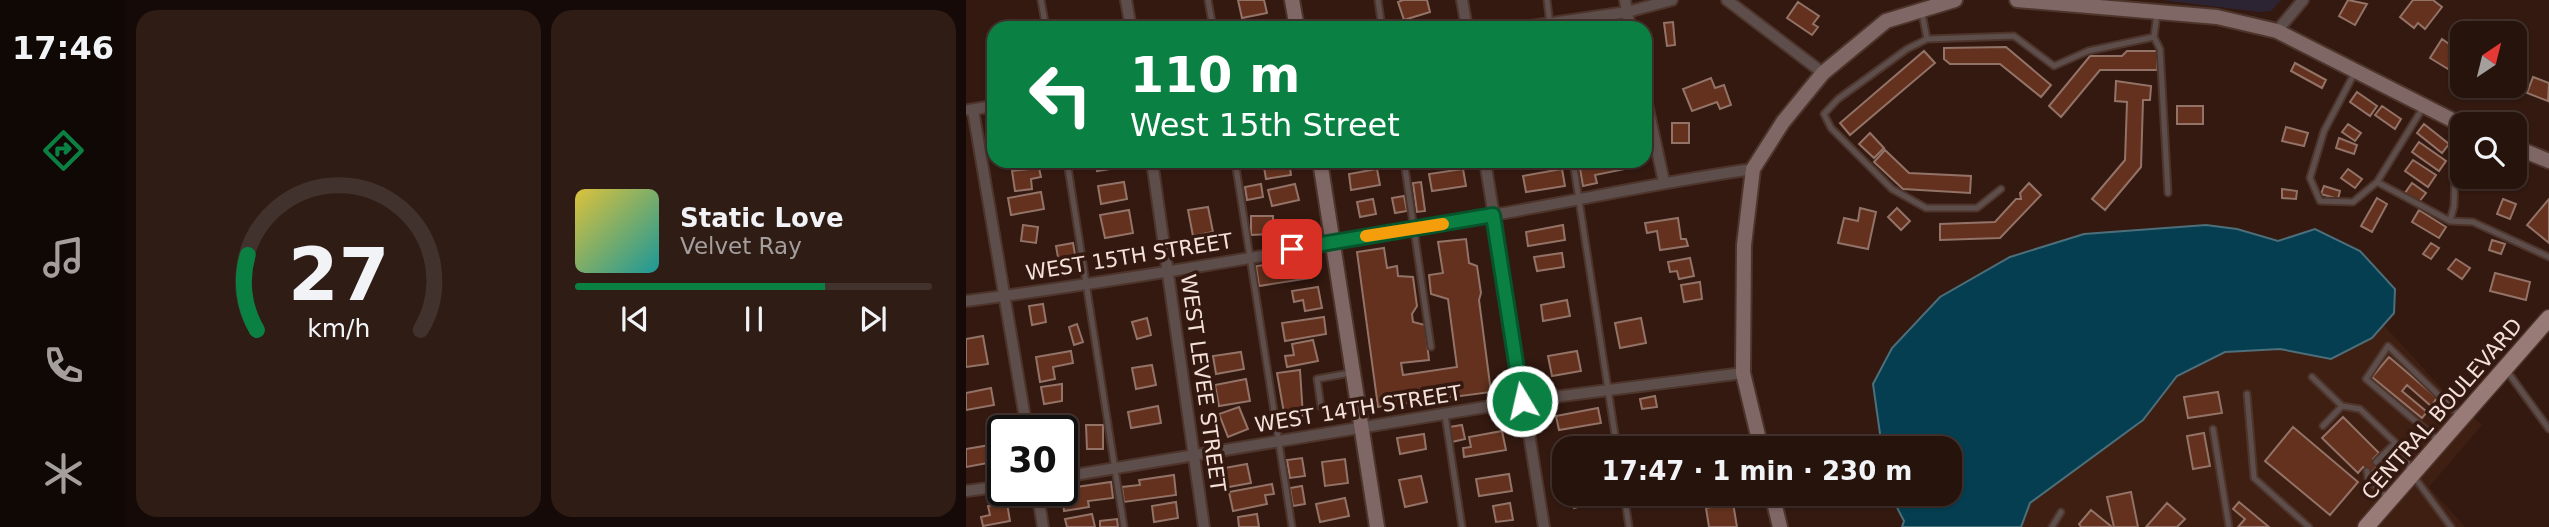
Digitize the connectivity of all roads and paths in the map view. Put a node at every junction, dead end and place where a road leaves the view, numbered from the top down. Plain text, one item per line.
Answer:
1 (1041, 0) edge
2 (1126, 0) edge
3 (1208, 0) edge
4 (1292, 0) edge
5 (1378, 0) edge
6 (1462, 0) edge
7 (1548, 0) edge
8 (1625, 0) edge
9 (1672, 0) edge
10 (1727, 0) edge
11 (1955, 0) edge
12 (2017, 0) edge
13 (2303, 0) edge
14 (2148, 6) edge
15 (1921, 10) junction
16 (1627, 12) junction
17 (1045, 21) edge
18 (1130, 21) edge
19 (1212, 21) edge
20 (1296, 21) edge
21 (1381, 21) edge
22 (1466, 21) edge
23 (1550, 21) edge
24 (1578, 21) edge
25 (1629, 21) edge
26 (2277, 31) junction
27 (2154, 37) junction
28 (1927, 39) junction
29 (2356, 71) junction
30 (1822, 73) junction
31 (2424, 106) junction
32 (987, 107) edge
33 (969, 110) edge
34 (2450, 119) edge
35 (1652, 127) edge
36 (2527, 150) edge
37 (2548, 158) edge
38 (1068, 168) edge
39 (1153, 168) edge
40 (1236, 168) edge
41 (1321, 168) edge
42 (1405, 168) edge
43 (1486, 168) edge
44 (1574, 168) edge
45 (1753, 169) junction
46 (1664, 182) junction
47 (2377, 182) junction
48 (2001, 189) dead end
49 (2454, 189) edge
50 (2168, 194) dead end
51 (1580, 198) junction
52 (1493, 215) junction
53 (2450, 221) junction
54 (1412, 229) junction
55 (1335, 242) junction
56 (1249, 257) junction
57 (2549, 257) edge
58 (1168, 272) junction
59 (1086, 284) junction
60 (1004, 296) junction
61 (966, 301) edge
62 (2549, 318) edge
63 (1431, 347) dead end
64 (2505, 368) junction
65 (1353, 373) junction
66 (1743, 373) junction
67 (2312, 377) dead end
68 (1608, 390) junction
69 (2247, 394) dead end
70 (1522, 401) junction
71 (2342, 406) junction
72 (1321, 407) dead end
73 (1024, 415) edge
74 (1445, 415) junction
75 (2462, 417) junction
76 (2323, 426) dead end
77 (1362, 429) junction
78 (2213, 429) dead end
79 (2549, 429) edge
80 (1615, 436) edge
81 (1758, 436) edge
82 (1278, 442) junction
83 (2440, 442) junction
84 (2395, 443) junction
85 (1194, 456) junction
86 (2376, 462) dead end
87 (1115, 469) junction
88 (2367, 471) dead end
89 (2412, 474) junction
90 (1078, 475) edge
91 (987, 488) edge
92 (966, 491) edge
93 (2389, 500) junction
94 (1039, 506) edge
95 (1626, 506) edge
96 (1775, 506) edge
97 (2062, 512) dead end
98 (2445, 521) junction
99 (1042, 527) edge
100 (1124, 527) edge
101 (1205, 527) edge
102 (1292, 527) edge
103 (1377, 527) edge
104 (1462, 527) edge
105 (1544, 527) edge
106 (1629, 527) edge
107 (1780, 527) edge
108 (2052, 527) edge
109 (2229, 527) edge
110 (2309, 527) edge
111 (2366, 527) edge
112 (2440, 527) edge
113 (2451, 527) edge

1 - 17 lane
2 - 18 street
3 - 19 lane
4 - 20 street
5 - 21 lane
6 - 22 street
7 - 23 lane
8 - 16 street
9 - 16 street
10 - 30 street
11 - 15 street
12 - 14 street
13 - 26 street
14 - 26 street
14 - 27 lane
15 - 28 lane
15 - 30 street
16 - 24 street
16 - 25 street
26 - 29 street
27 - 28 lane
27 - 50 lane
28 - 48 lane
29 - 31 street
29 - 47 lane
30 - 45 street
31 - 34 street
31 - 47 lane
32 - 33 street
33 - 60 street
35 - 46 street
36 - 37 street
38 - 59 lane
39 - 58 street, WEST LEVEE STREET
40 - 56 lane
41 - 55 street
42 - 54 lane
43 - 52 street
44 - 51 lane
45 - 46 street, WEST 15TH STREET
45 - 66 street
46 - 51 street, WEST 15TH STREET
47 - 53 lane
49 - 53 lane
51 - 52 street, WEST 15TH STREET
51 - 68 lane
52 - 54 street, WEST 15TH STREET
52 - 70 street
53 - 57 lane
54 - 55 street, WEST 15TH STREET
54 - 63 lane
55 - 56 street, WEST 15TH STREET
55 - 65 street
56 - 58 street, WEST 15TH STREET
56 - 82 lane
58 - 59 street, WEST 15TH STREET
58 - 85 street, WEST LEVEE STREET
59 - 60 street, WEST 15TH STREET
59 - 87 lane
60 - 61 street, WEST 15TH STREET
60 - 73 street
62 - 64 main road, CENTRAL BOULEVARD
64 - 75 main road, CENTRAL BOULEVARD
64 - 79 lane
65 - 72 lane
65 - 77 street
66 - 68 street, WEST 14TH STREET
66 - 81 street
67 - 71 lane
68 - 70 street, WEST 14TH STREET
68 - 80 lane
69 - 110 lane
70 - 74 street, WEST 14TH STREET
70 - 105 street
71 - 76 lane
71 - 84 lane
74 - 77 street, WEST 14TH STREET
74 - 104 lane
75 - 83 main road, CENTRAL BOULEVARD
75 - 83 lane
77 - 82 street, WEST 14TH STREET
77 - 103 street
78 - 109 lane
82 - 85 street, WEST 14TH STREET
82 - 102 lane
83 - 89 main road, CENTRAL BOULEVARD
84 - 86 lane
84 - 89 lane
85 - 87 street, WEST 14TH STREET
85 - 101 street, WEST LEVEE STREET
87 - 90 street, WEST 14TH STREET
87 - 100 lane
88 - 93 lane
89 - 93 main road, CENTRAL BOULEVARD
89 - 98 lane
91 - 92 street
93 - 111 main road, CENTRAL BOULEVARD
94 - 99 street
95 - 106 lane
96 - 107 street
97 - 108 lane
98 - 112 lane
98 - 113 lane

